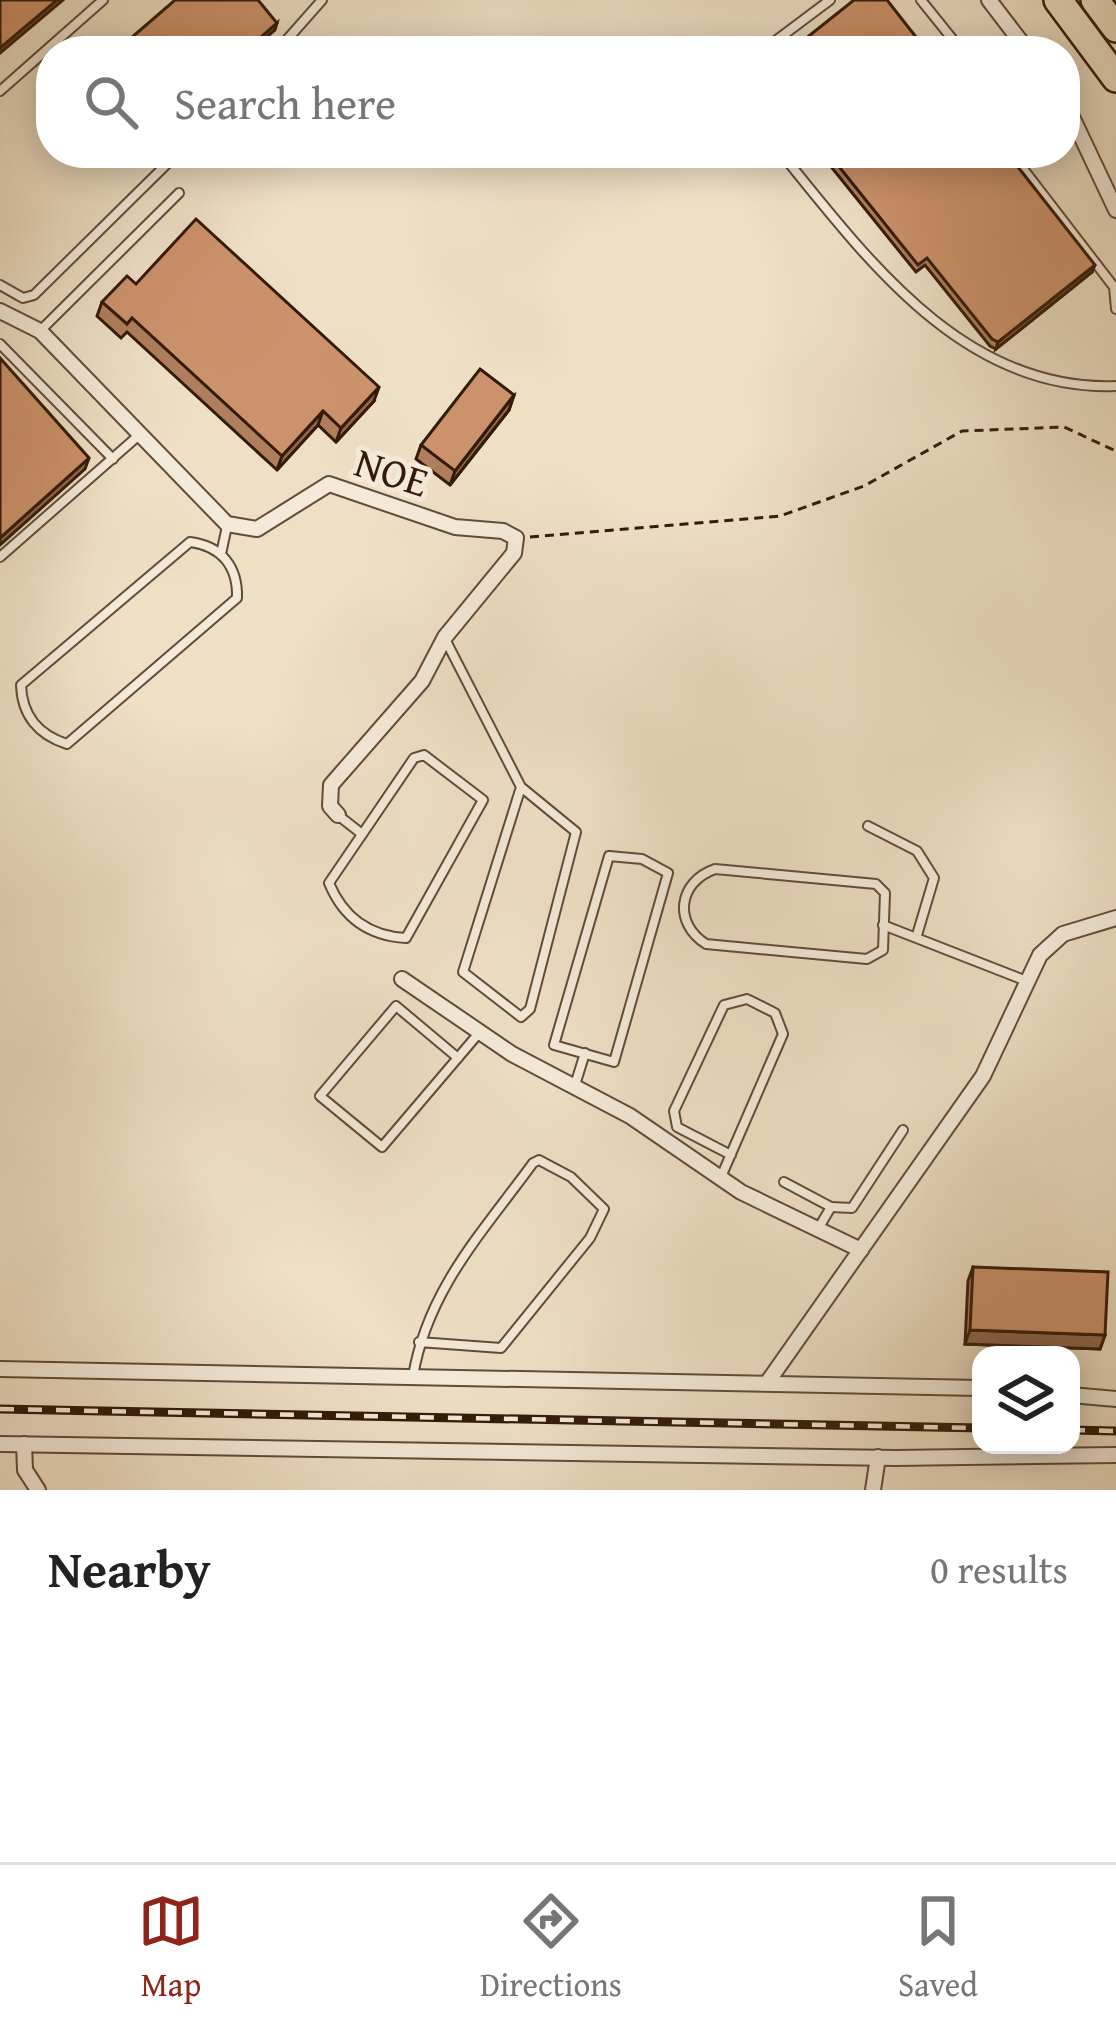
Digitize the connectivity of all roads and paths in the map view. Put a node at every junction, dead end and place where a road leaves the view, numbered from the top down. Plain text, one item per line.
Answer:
1 (104, 0) edge
2 (322, 0) edge
3 (830, 0) edge
4 (921, 0) edge
5 (989, 0) edge
6 (1058, 0) edge
7 (1095, 0) edge
8 (1116, 28) edge
9 (63, 36) edge
10 (290, 36) edge
11 (782, 36) edge
12 (950, 36) edge
13 (1017, 36) edge
14 (36, 60) edge
15 (1116, 77) edge
16 (0, 91) edge
17 (1080, 133) edge
18 (163, 168) edge
19 (793, 168) edge
20 (1023, 168) edge
21 (179, 193) dead end
22 (1116, 207) edge
23 (0, 285) edge
24 (1116, 309) edge
25 (0, 311) edge
26 (40, 331) junction
27 (0, 344) edge
28 (1116, 386) edge
29 (138, 436) junction
30 (1116, 451) edge
31 (112, 458) junction
32 (227, 524) junction
33 (516, 538) junction
34 (221, 554) junction
35 (0, 557) edge
36 (445, 637) junction
37 (521, 787) junction
38 (338, 815) joint
39 (868, 826) dead end
40 (362, 834) junction
41 (1116, 918) edge
42 (883, 925) junction
43 (917, 934) junction
44 (402, 979) dead end
45 (1024, 980) junction
46 (480, 1031) junction
47 (585, 1053) junction
48 (458, 1058) junction
49 (574, 1085) junction
50 (903, 1130) dead end
51 (731, 1156) junction
52 (721, 1179) junction
53 (784, 1182) dead end
54 (831, 1207) junction
55 (817, 1230) junction
56 (861, 1250) junction
57 (419, 1342) junction
58 (0, 1369) edge
59 (413, 1376) junction
60 (767, 1383) junction
61 (972, 1388) edge
62 (1080, 1396) edge
63 (1116, 1400) edge
64 (0, 1444) edge
65 (24, 1444) junction
66 (1116, 1455) edge
67 (878, 1457) junction
68 (38, 1490) edge
69 (873, 1490) edge

1 - 9 lane
2 - 10 lane
3 - 11 lane
4 - 12 lane
5 - 13 street
6 - 15 highway
7 - 8 highway
14 - 16 lane
17 - 22 street
18 - 23 lane
19 - 28 lane
20 - 24 lane
21 - 26 lane
25 - 26 street
26 - 29 street
27 - 31 lane
29 - 31 lane
29 - 32 street
30 - 33 path
31 - 35 lane
32 - 33 street, NOE
32 - 34 lane
33 - 36 street
34 - 34 lane
36 - 37 lane
36 - 38 street
37 - 37 lane
38 - 40 lane
39 - 43 lane
40 - 40 lane
41 - 45 street
42 - 42 lane
42 - 43 lane
43 - 45 lane
44 - 46 street
45 - 56 street
46 - 48 lane
46 - 49 street
47 - 47 lane
47 - 49 lane
48 - 48 lane
49 - 52 street
50 - 54 lane
51 - 51 lane
51 - 52 lane
52 - 55 street
53 - 54 lane
54 - 55 lane
55 - 56 street
56 - 60 street
57 - 57 lane
57 - 59 lane
58 - 59 street
59 - 60 street
60 - 61 street
62 - 63 street
64 - 65 street
65 - 67 street
65 - 68 street
66 - 67 street
67 - 69 street

